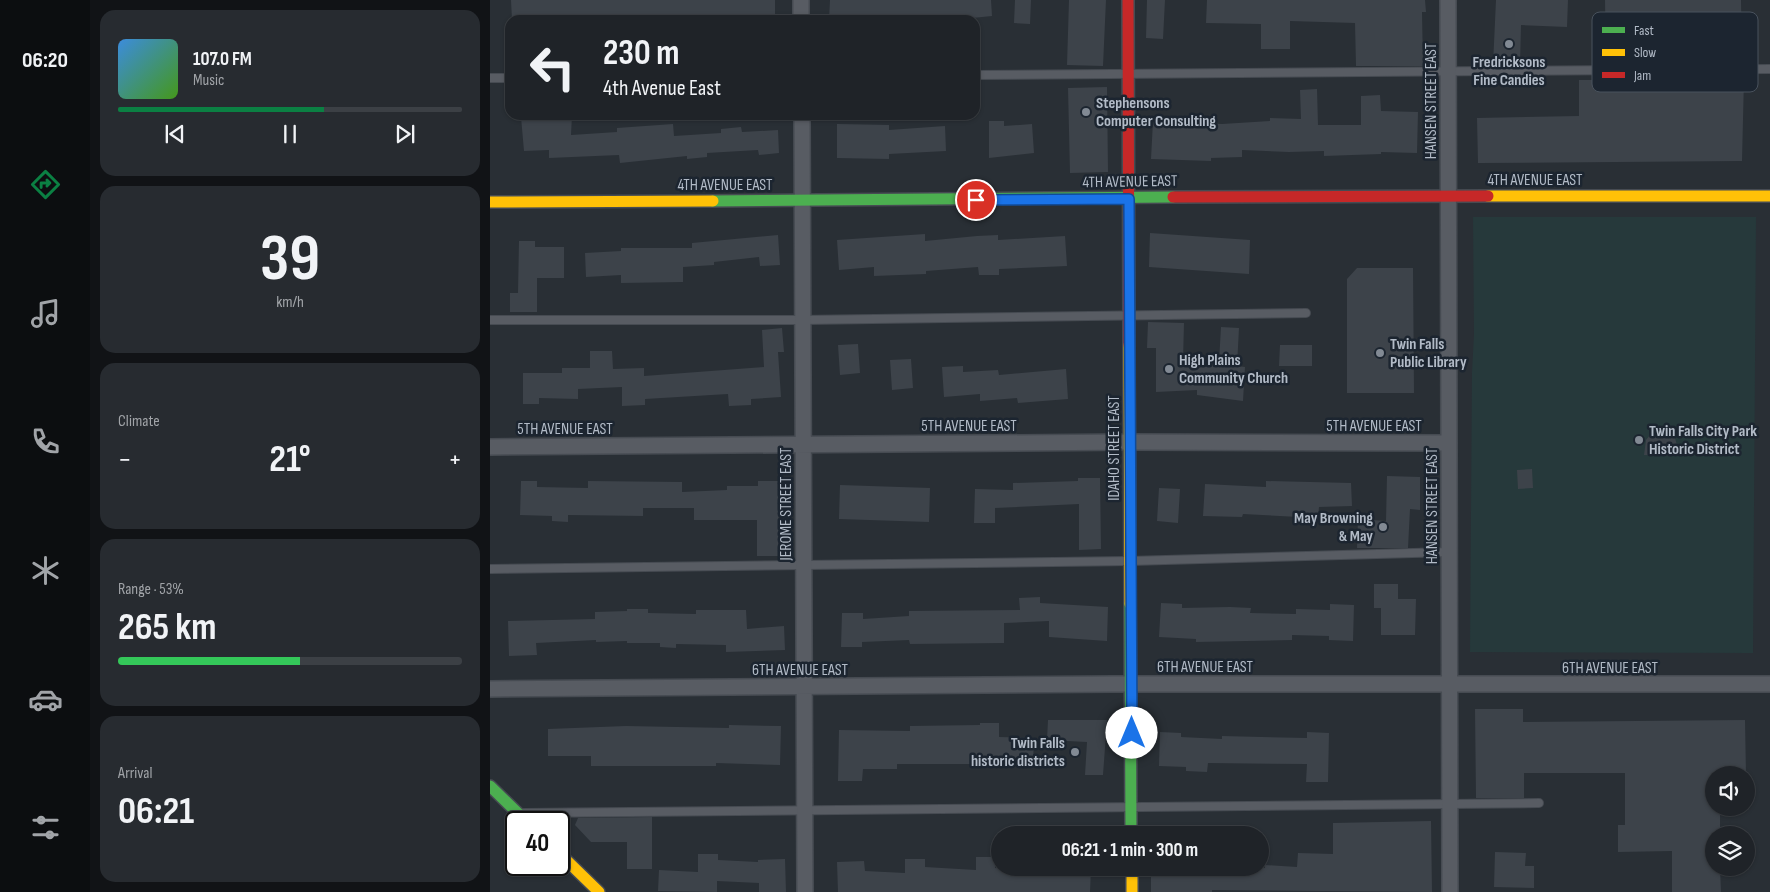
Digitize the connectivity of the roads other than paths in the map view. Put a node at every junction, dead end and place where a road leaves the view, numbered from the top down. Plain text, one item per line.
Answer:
1 (801, 0) edge
2 (1128, 0) edge
3 (1448, 0) edge
4 (801, 15) edge
5 (1592, 71) edge
6 (1448, 72) junction
7 (1129, 74) junction
8 (980, 75) edge
9 (490, 78) edge
10 (505, 78) edge
11 (802, 120) edge
12 (1770, 196) edge
13 (1448, 197) junction
14 (1129, 199) junction
15 (802, 200) junction
16 (490, 202) edge
17 (1306, 313) dead end
18 (1129, 315) junction
19 (490, 320) edge
20 (802, 320) junction
21 (1130, 442) junction
22 (1449, 443) junction
23 (803, 445) junction
24 (490, 447) edge
25 (1449, 552) junction
26 (1130, 561) junction
27 (803, 565) junction
28 (490, 569) edge
29 (1132, 684) junction
30 (1770, 684) edge
31 (1450, 685) junction
32 (805, 687) junction
33 (490, 690) edge
34 (490, 786) edge
35 (1539, 803) dead end
36 (1131, 806) junction
37 (1450, 806) junction
38 (804, 810) junction
39 (515, 811) edge
40 (570, 813) edge
41 (1131, 826) edge
42 (570, 864) edge
43 (1132, 876) edge
44 (599, 892) edge
45 (805, 892) edge
46 (1132, 892) edge
47 (1450, 892) edge

1 - 4 street
2 - 7 street, IDAHO STREET EAST
3 - 6 street, HANSEN STREET EAST
5 - 6 lane
6 - 7 lane
6 - 13 street, HANSEN STREET EAST
7 - 8 lane
7 - 14 street, IDAHO STREET EAST
9 - 10 lane
11 - 15 street, JEROME STREET EAST
12 - 13 street, 4TH AVENUE EAST
13 - 14 street, 4TH AVENUE EAST
13 - 22 street, HANSEN STREET EAST
14 - 15 street, 4TH AVENUE EAST
14 - 18 street, IDAHO STREET EAST
15 - 16 street, 4TH AVENUE EAST
15 - 20 street, JEROME STREET EAST
17 - 18 lane
18 - 20 lane
18 - 21 street, IDAHO STREET EAST
19 - 20 lane
20 - 23 street, JEROME STREET EAST
21 - 22 street, 5TH AVENUE EAST
21 - 23 street, 5TH AVENUE EAST
21 - 26 street, IDAHO STREET EAST
22 - 25 street, HANSEN STREET EAST
23 - 24 street, 5TH AVENUE EAST
23 - 27 street, JEROME STREET EAST
25 - 26 lane
25 - 31 street, HANSEN STREET EAST
26 - 27 lane
26 - 29 street, IDAHO STREET EAST
27 - 28 lane
27 - 32 street, JEROME STREET EAST
29 - 31 street, 6TH AVENUE EAST
29 - 32 street, 6TH AVENUE EAST
29 - 36 street, IDAHO STREET EAST
30 - 31 street, 6TH AVENUE EAST
31 - 37 street, HANSEN STREET EAST
32 - 33 street, 6TH AVENUE EAST
32 - 38 street, JEROME STREET EAST
34 - 39 street
35 - 37 lane
36 - 37 lane
36 - 38 lane
36 - 41 street, IDAHO STREET EAST
37 - 47 street, HANSEN STREET EAST
38 - 40 lane
38 - 45 street, JEROME STREET EAST
42 - 44 street
43 - 46 street

